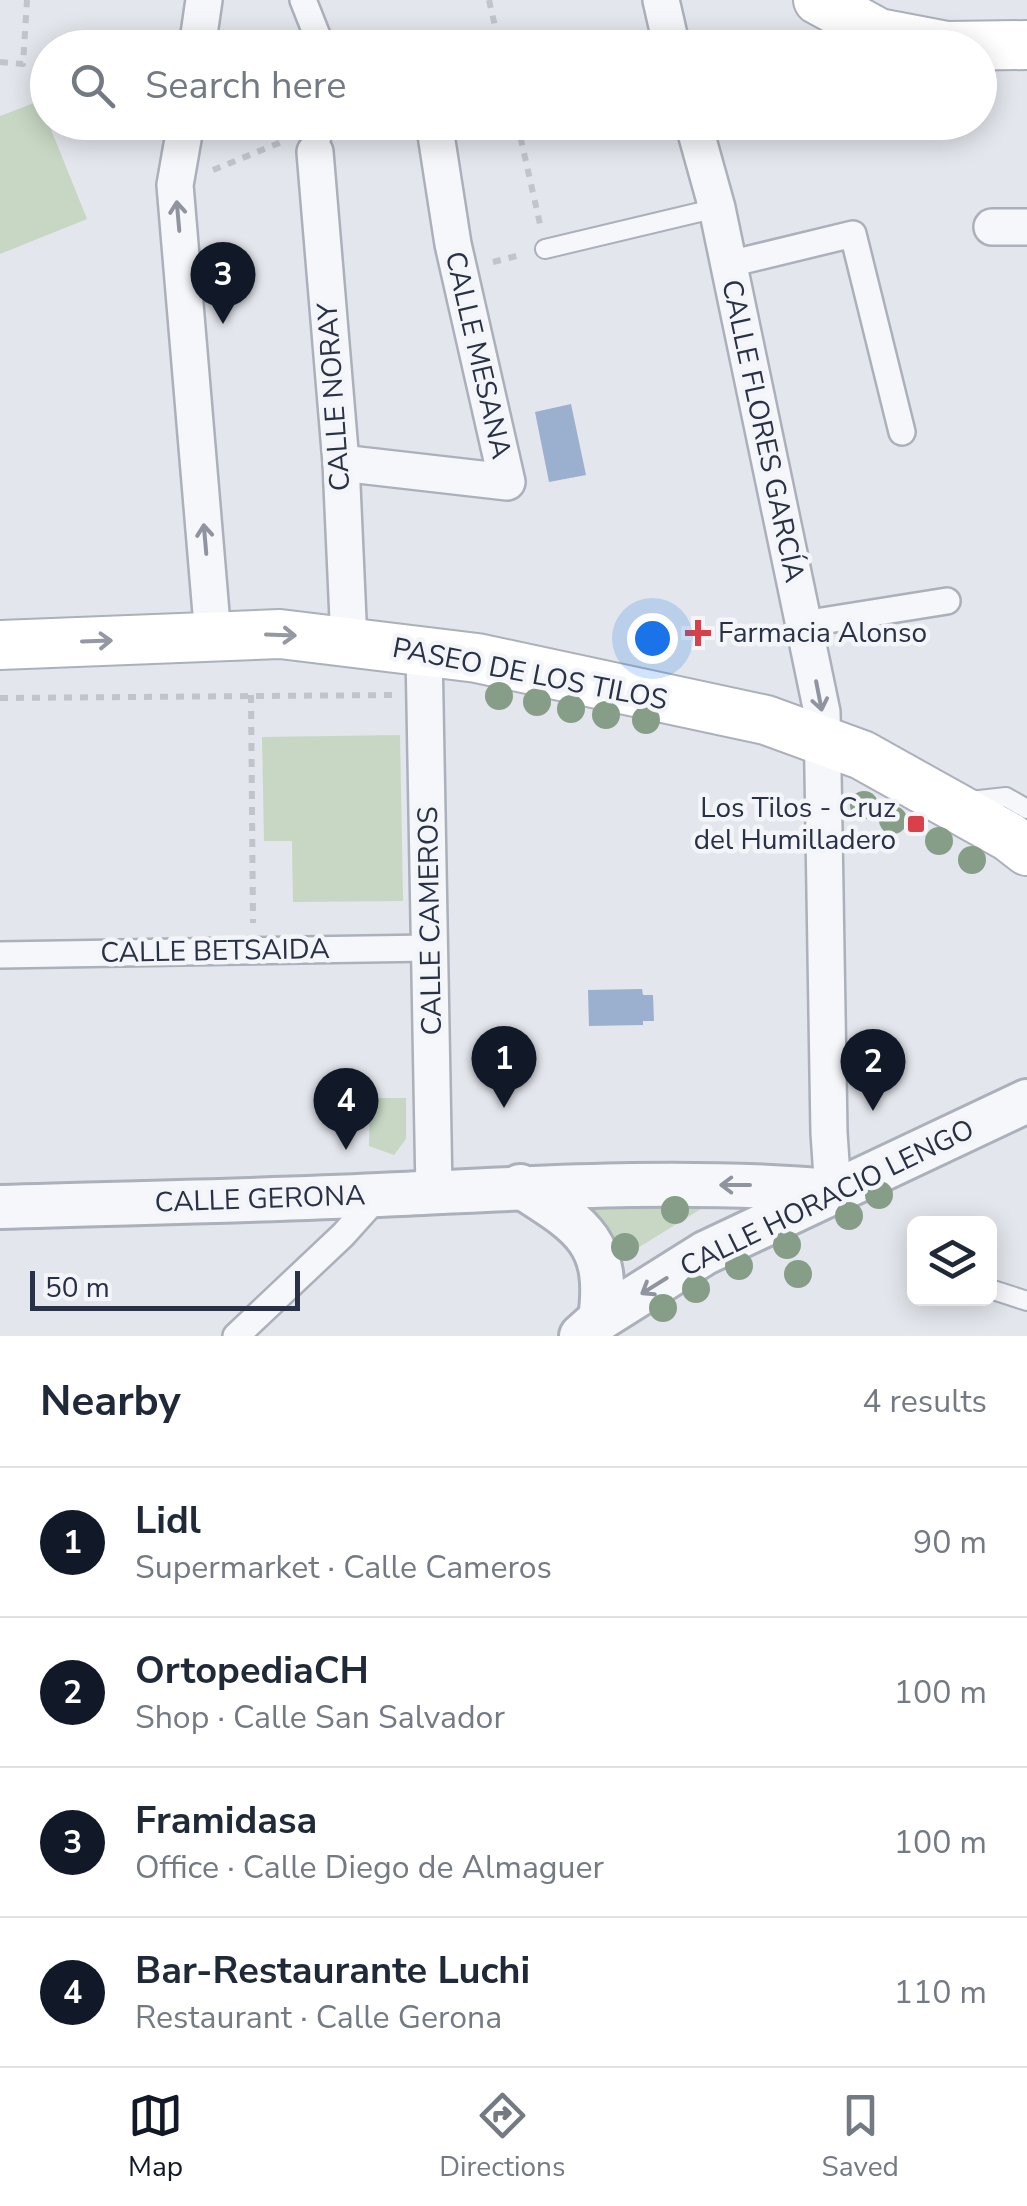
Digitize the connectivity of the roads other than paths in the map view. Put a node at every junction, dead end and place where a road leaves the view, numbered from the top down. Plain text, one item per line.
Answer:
1 (204, 0) edge
2 (304, 0) edge
3 (661, 0) edge
4 (818, 0) edge
5 (200, 30) edge
6 (315, 30) edge
7 (668, 30) edge
8 (873, 30) edge
9 (997, 45) edge
10 (1027, 45) edge
11 (183, 140) edge
12 (326, 140) edge
13 (437, 140) edge
14 (698, 140) edge
15 (717, 208) junction
16 (545, 249) road end
17 (728, 264) junction
18 (902, 432) dead end
19 (341, 462) junction
20 (947, 601) dead end
21 (803, 624) junction
22 (212, 637) junction
23 (348, 642) junction
24 (0, 645) edge
25 (424, 652) junction
26 (823, 742) junction
27 (950, 804) junction
28 (1027, 809) edge
29 (1027, 851) edge
30 (430, 948) junction
31 (0, 954) edge
32 (1027, 1100) edge
33 (520, 1186) junction
34 (434, 1191) junction
35 (832, 1191) junction
36 (378, 1195) junction
37 (0, 1207) edge
38 (997, 1291) edge
39 (1027, 1301) edge
40 (591, 1328) edge
41 (236, 1336) edge

1 - 5 street
2 - 6 street
3 - 7 street
4 - 8 main road
9 - 10 main road
22 -> 11 street
12 - 19 street, CALLE NORAY
13 - 19 street, CALLE MESANA
14 - 15 street, CALLE FLORES GARCÍA
15 - 16 lane
15 - 17 street, CALLE FLORES GARCÍA
17 - 18 street
17 - 21 street, CALLE FLORES GARCÍA
19 - 23 street, CALLE NORAY
20 - 21 street
21 -> 26 street, CALLE FLORES GARCÍA
22 -> 23 main road, PASEO DE LOS TILOS
24 -> 22 main road, PASEO DE LOS TILOS
23 - 25 main road, PASEO DE LOS TILOS
25 - 26 main road, PASEO DE LOS TILOS
25 - 30 street, CALLE CAMEROS
26 - 27 main road, PASEO DE LOS TILOS
26 - 35 street, CALLE FLORES GARCÍA
27 - 28 lane
27 - 29 main road, PASEO DE LOS TILOS
30 - 31 street, CALLE BETSAIDA
30 - 34 street, CALLE CAMEROS
32 - 35 street, CALLE HORACIO LENGO
33 - 34 street, CALLE GERONA
35 -> 33 street, CALLE GERONA
33 - 40 street
34 - 36 street, CALLE GERONA
35 -> 40 street, CALLE HORACIO LENGO
36 - 37 street, CALLE GERONA
36 - 41 street
38 - 39 lane

